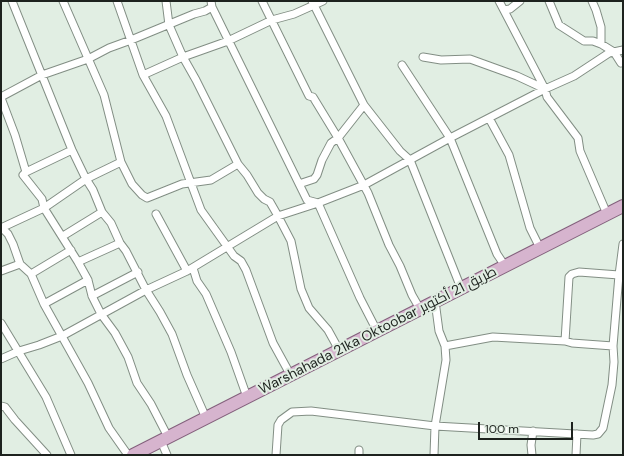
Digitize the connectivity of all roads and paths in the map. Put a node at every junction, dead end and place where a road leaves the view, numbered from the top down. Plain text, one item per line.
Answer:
1 (12, 1) edge
2 (63, 1) edge
3 (117, 1) edge
4 (166, 1) edge
5 (262, 1) edge
6 (323, 1) edge
7 (499, 1) edge
8 (520, 1) edge
9 (549, 1) edge
10 (592, 1) edge
11 (314, 3) edge
12 (212, 4) edge
13 (504, 10) junction
14 (272, 20) junction
15 (169, 25) junction
16 (131, 40) junction
17 (228, 41) junction
18 (601, 44) junction
19 (623, 50) edge
20 (614, 52) junction
21 (183, 57) junction
22 (424, 57) dead end
23 (88, 59) junction
24 (621, 63) dead end
25 (402, 65) dead end
26 (42, 75) junction
27 (143, 75) junction
28 (545, 89) junction
29 (1, 98) edge
30 (364, 105) junction
31 (489, 118) junction
32 (338, 138) junction
33 (450, 138) junction
34 (72, 150) junction
35 (410, 160) junction
36 (121, 162) junction
37 (238, 164) junction
38 (26, 172) junction
39 (86, 180) junction
40 (191, 183) junction
41 (299, 184) junction
42 (364, 185) junction
43 (318, 203) junction
44 (623, 206) edge
45 (44, 208) junction
46 (102, 212) junction
47 (156, 214) dead end
48 (607, 214) junction
49 (278, 216) junction
50 (1, 228) edge
51 (63, 236) junction
52 (120, 243) junction
53 (623, 244) edge
54 (228, 246) junction
55 (540, 248) junction
56 (71, 250) junction
57 (78, 262) junction
58 (20, 264) junction
59 (504, 266) junction
60 (190, 269) junction
61 (1, 271) edge
62 (138, 272) junction
63 (31, 274) junction
64 (619, 275) junction
65 (88, 280) junction
66 (461, 288) junction
67 (146, 290) junction
68 (92, 296) junction
69 (435, 301) junction
70 (44, 304) junction
71 (420, 309) junction
72 (100, 314) junction
73 (1, 323) edge
74 (377, 331) junction
75 (62, 336) junction
76 (565, 341) junction
77 (445, 346) junction
78 (613, 346) junction
79 (339, 350) junction
80 (19, 351) junction
81 (1, 360) edge
82 (290, 374) junction
83 (247, 397) junction
84 (1, 406) edge
85 (206, 418) junction
86 (435, 426) junction
87 (533, 432) junction
88 (577, 434) junction
89 (165, 439) junction
90 (47, 455) edge
91 (71, 455) edge
92 (128, 455) edge
93 (133, 455) edge
94 (167, 455) edge
95 (276, 455) edge
96 (434, 455) edge
97 (532, 455) edge
98 (576, 455) edge

1 - 26 street
2 - 23 street
3 - 16 street
4 - 15 street
5 - 14 street
6 - 11 street
7 - 13 street
8 - 13 street
9 - 18 street
10 - 18 street
11 - 14 street
11 - 30 street
12 - 15 street
12 - 17 street
13 - 28 street
14 - 17 street
14 - 32 street
15 - 16 street
15 - 21 street
16 - 23 street
16 - 27 street
17 - 21 street
17 - 41 street
18 - 20 street
19 - 20 street
20 - 24 street
20 - 28 street
21 - 27 street
21 - 37 street
22 - 28 street
23 - 26 street
23 - 36 street
25 - 33 street
26 - 29 street
26 - 34 street
27 - 40 street
28 - 31 street
28 - 48 street
29 - 38 street
30 - 32 street
30 - 35 street
31 - 33 street
31 - 55 street
32 - 41 street
32 - 42 street
33 - 35 street
33 - 59 street
34 - 38 street
34 - 39 street
35 - 42 street
35 - 66 street
36 - 39 street
36 - 40 street
37 - 40 street
37 - 49 street
38 - 45 street
39 - 45 street
39 - 46 street
40 - 54 street
41 - 43 street
42 - 43 street
42 - 71 street
43 - 49 street
43 - 74 street
44 - 48 main road, Warshahada 21ka Oktoobar طريق 21 أكتوبر
45 - 50 street
45 - 51 street
46 - 51 street
46 - 52 street
47 - 60 street
48 - 55 main road, Warshahada 21ka Oktoobar طريق 21 أكتوبر
49 - 54 street
49 - 79 street
50 - 58 street
51 - 56 street
52 - 57 street
52 - 62 street
53 - 64 street
54 - 60 street
54 - 82 street
55 - 59 main road, Warshahada 21ka Oktoobar طريق 21 أكتوبر
56 - 57 street
56 - 63 street
57 - 65 street
58 - 61 street
58 - 63 street
59 - 66 main road, Warshahada 21ka Oktoobar طريق 21 أكتوبر
60 - 67 street
60 - 83 street
62 - 67 street
62 - 68 street
63 - 70 street
64 - 76 street
64 - 78 street
65 - 68 street
65 - 70 street
66 - 69 main road, Warshahada 21ka Oktoobar طريق 21 أكتوبر
67 - 72 street
67 - 85 street
68 - 72 street
69 - 71 main road, Warshahada 21ka Oktoobar طريق 21 أكتوبر
69 - 77 street
70 - 75 street
71 - 74 main road, Warshahada 21ka Oktoobar طريق 21 أكتوبر
72 - 75 street
72 - 89 street
73 - 80 street
74 - 79 main road, Warshahada 21ka Oktoobar طريق 21 أكتوبر
75 - 80 street
75 - 92 street
76 - 77 street
76 - 78 street
77 - 86 street
78 - 88 street
79 - 82 main road, Warshahada 21ka Oktoobar طريق 21 أكتوبر
80 - 81 street
80 - 91 street
82 - 83 main road, Warshahada 21ka Oktoobar طريق 21 أكتوبر
83 - 85 main road, Warshahada 21ka Oktoobar طريق 21 أكتوبر
84 - 90 street
85 - 89 main road, Warshahada 21ka Oktoobar طريق 21 أكتوبر
86 - 87 street
86 - 95 street
86 - 96 street
87 - 88 street
87 - 97 street
88 - 98 street
89 - 93 main road, Warshahada 21ka Oktoobar طريق 21 أكتوبر
89 - 94 street

